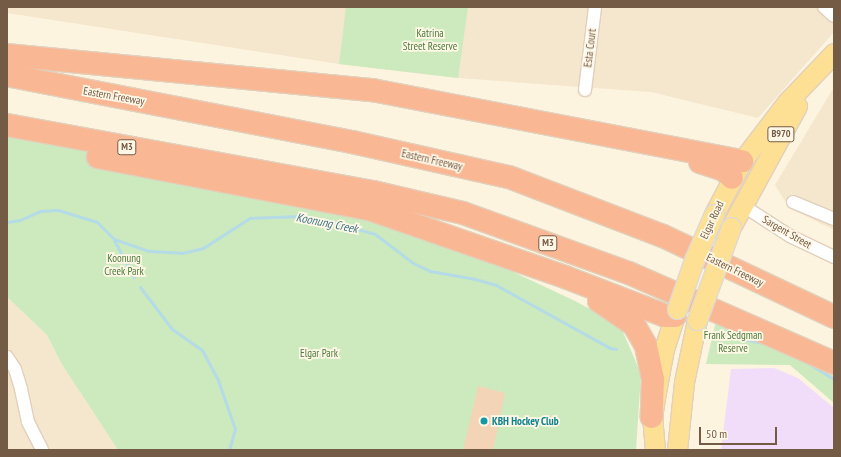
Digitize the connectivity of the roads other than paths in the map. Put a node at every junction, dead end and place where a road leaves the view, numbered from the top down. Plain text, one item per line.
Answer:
1 (595, 7) edge
2 (824, 7) edge
3 (834, 16) edge
4 (7, 56) edge
5 (828, 59) edge
6 (7, 75) edge
7 (585, 90) dead end
8 (7, 125) edge
9 (7, 138) edge
10 (737, 169) junction
11 (793, 202) dead end
12 (742, 204) junction
13 (834, 219) edge
14 (834, 257) edge
15 (540, 269) junction
16 (684, 314) junction
17 (834, 317) edge
18 (7, 357) edge
19 (834, 363) edge
20 (652, 417) junction
21 (42, 450) edge
22 (655, 450) edge
23 (677, 450) edge

1 - 7 street, Esta Court
2 - 3 street
4 - 10 highway
5 - 10 main road, Elgar Road / B970
5 - 12 main road, Elgar Road / B970
6 - 17 highway, Eastern Freeway
8 - 19 highway, M3
9 - 15 highway
10 - 12 main road
10 - 16 main road, Elgar Road / B970, bridge
11 - 13 street
12 - 14 street, Sargent Street
12 - 16 main road, Elgar Road / B970, bridge
15 - 16 highway
15 - 20 highway
16 - 20 main road, Elgar Road / B970
16 - 23 main road, Elgar Road / B970
18 - 21 street
20 - 22 main road, Elgar Road / B970

